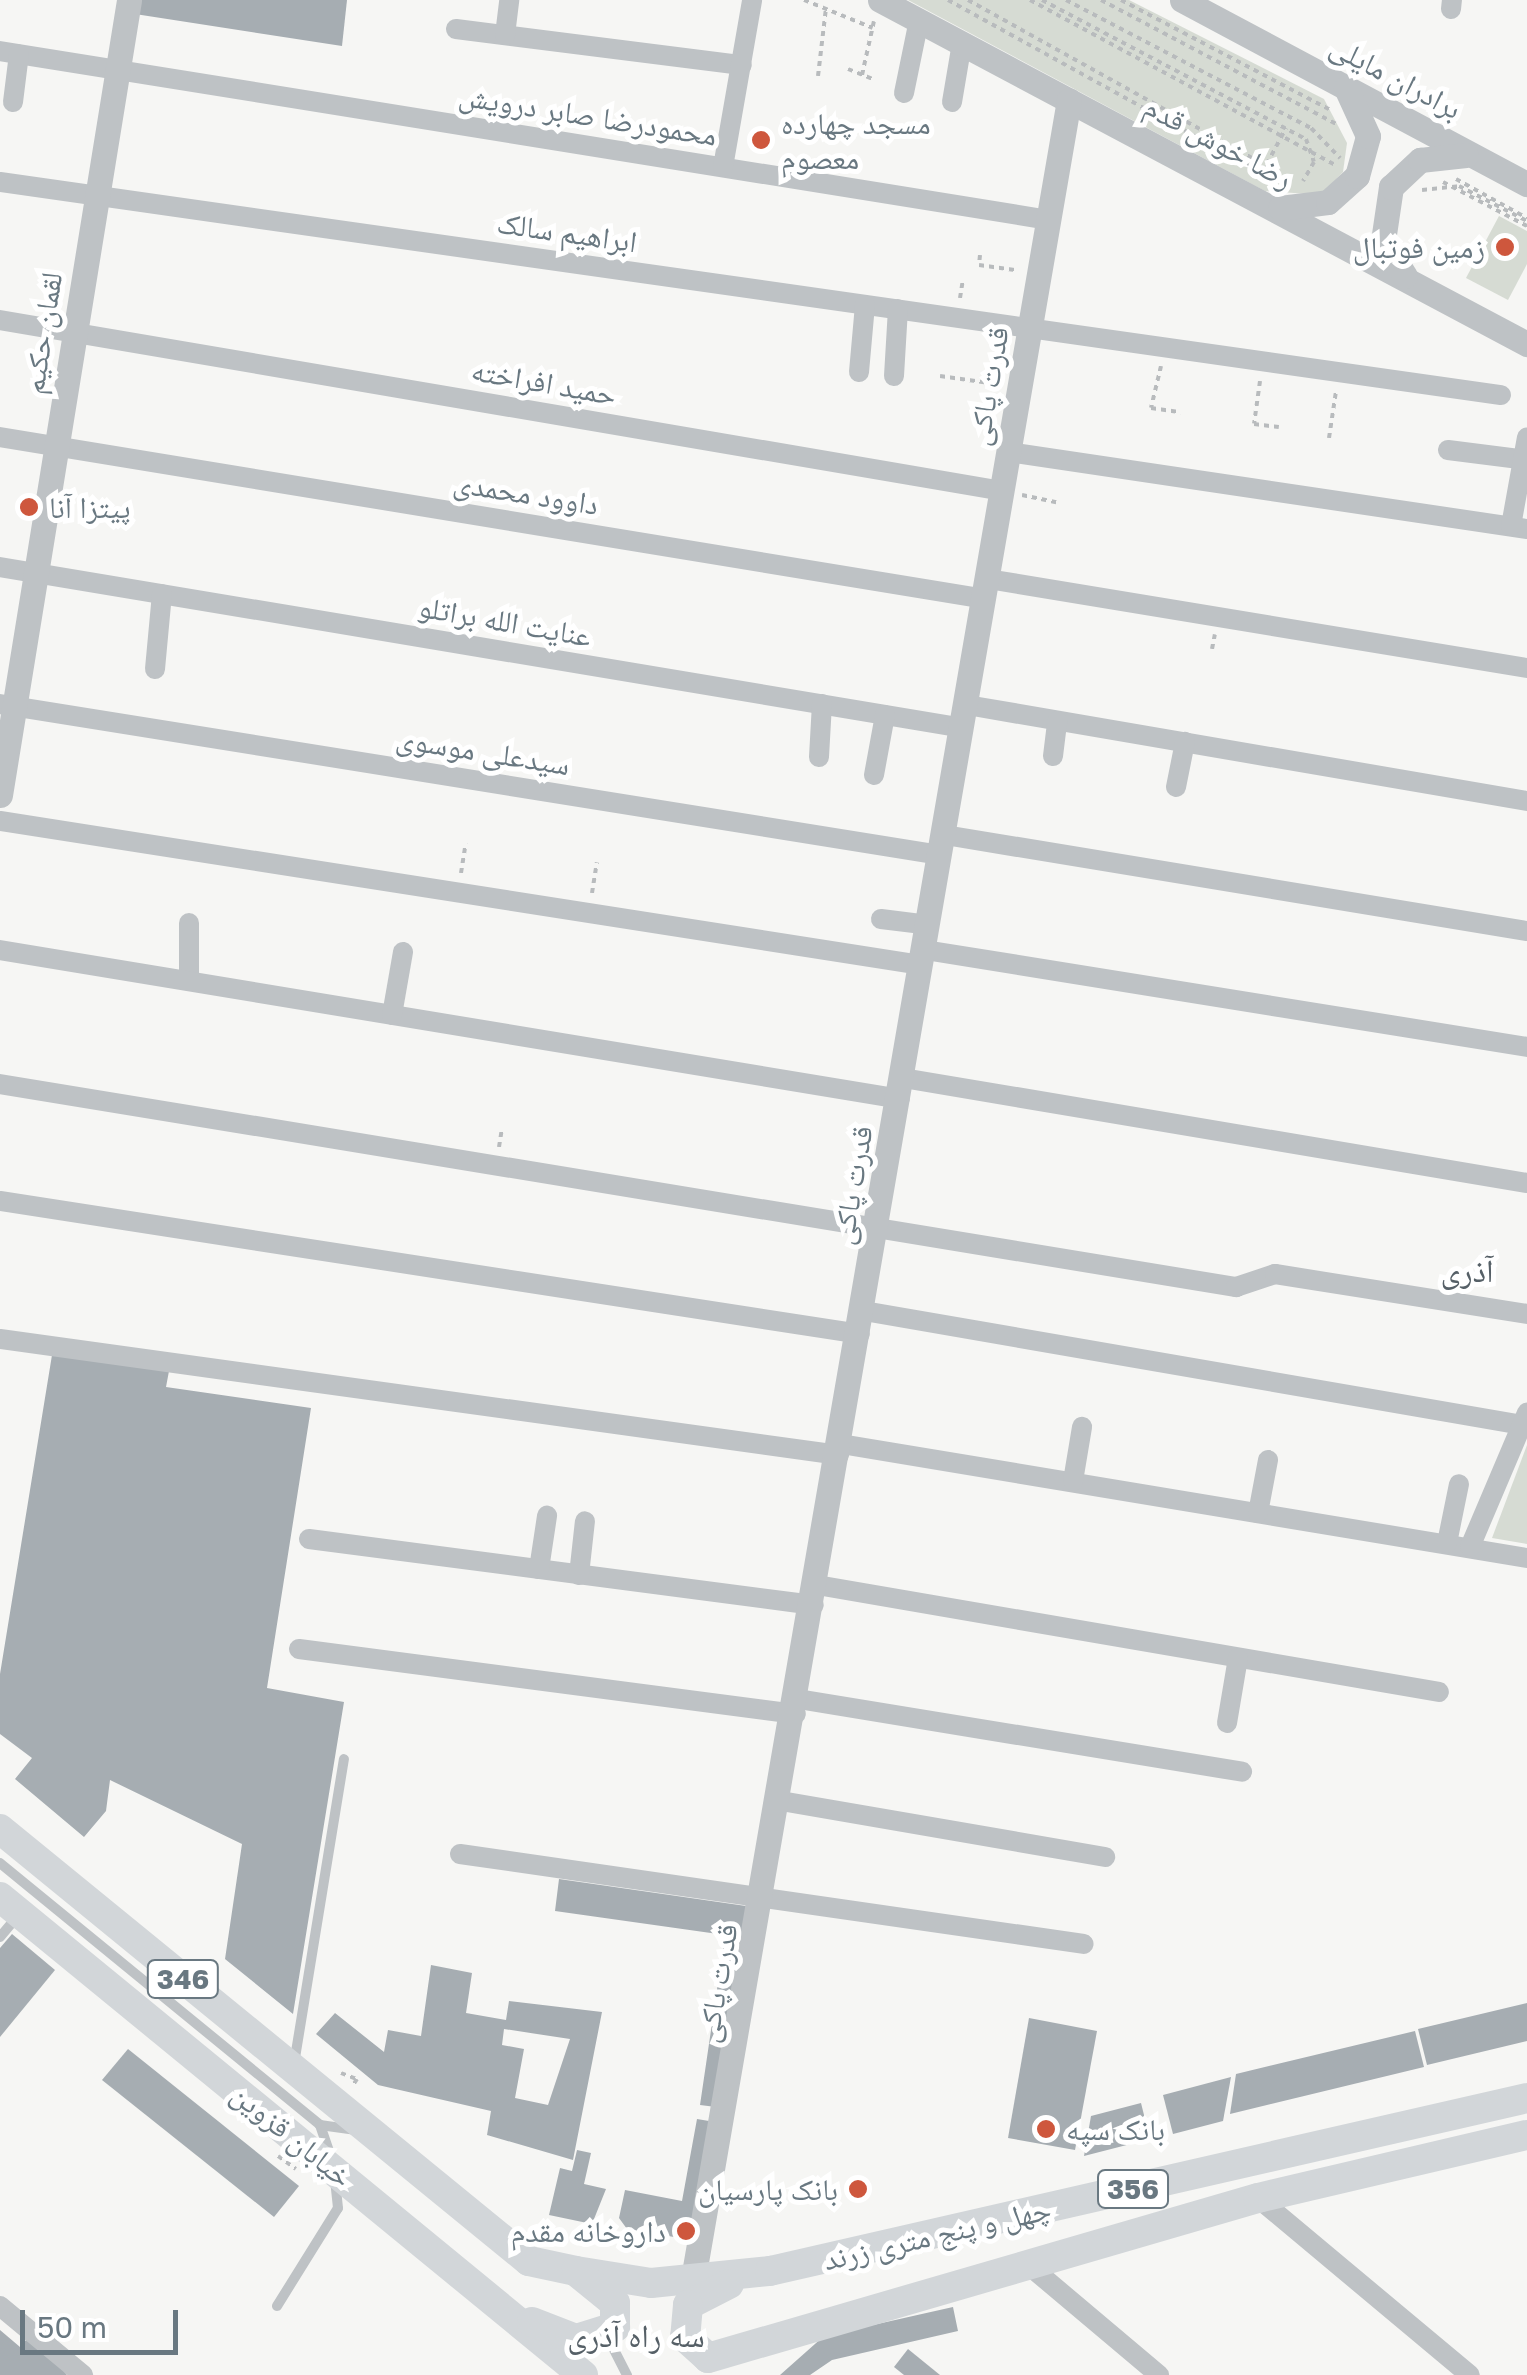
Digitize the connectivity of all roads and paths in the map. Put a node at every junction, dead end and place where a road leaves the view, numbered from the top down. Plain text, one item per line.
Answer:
1 (129, 0) edge
2 (508, 0) edge
3 (752, 0) edge
4 (804, 0) edge
5 (948, 0) edge
6 (968, 0) edge
7 (1030, 0) edge
8 (1042, 0) edge
9 (1066, 0) edge
10 (1101, 0) edge
11 (1121, 0) edge
12 (1182, 0) edge
13 (878, 7) edge
14 (826, 8) junction
15 (919, 20) junction
16 (873, 28) junction
17 (456, 29) dead end
18 (505, 35) junction
19 (962, 43) junction
20 (10, 52) edge
21 (742, 65) junction
22 (118, 69) junction
23 (848, 70) dead end
24 (862, 75) junction
25 (818, 76) dead end
26 (875, 80) dead end
27 (1344, 86) junction
28 (1073, 90) junction
29 (904, 93) dead end
30 (12, 102) dead end
31 (952, 102) dead end
32 (1356, 124) dead end
33 (1286, 128) junction
34 (1344, 129) dead end
35 (1282, 136) junction
36 (1313, 155) junction
37 (1490, 164) junction
38 (1266, 166) junction
39 (723, 167) junction
40 (1440, 170) dead end
41 (1426, 172) dead end
42 (1358, 176) junction
43 (0, 182) edge
44 (1527, 184) edge
45 (1278, 193) junction
46 (95, 196) junction
47 (1410, 196) dead end
48 (1049, 220) junction
49 (1527, 222) edge
50 (980, 255) dead end
51 (1040, 272) junction
52 (1415, 283) junction
53 (865, 305) junction
54 (898, 309) junction
55 (0, 320) edge
56 (1030, 328) junction
57 (76, 332) junction
58 (1527, 344) edge
59 (1166, 347) junction
60 (1262, 361) junction
61 (859, 372) dead end
62 (1338, 372) junction
63 (894, 376) dead end
64 (940, 376) dead end
65 (1020, 388) junction
66 (1501, 395) dead end
67 (1181, 412) dead end
68 (1279, 427) dead end
69 (1527, 437) edge
70 (0, 438) edge
71 (1329, 438) dead end
72 (57, 447) junction
73 (1448, 450) dead end
74 (1010, 452) junction
75 (1524, 460) edge
76 (1003, 491) junction
77 (1056, 502) dead end
78 (1519, 527) edge
79 (0, 567) edge
80 (37, 573) junction
81 (986, 589) junction
82 (162, 594) junction
83 (1527, 668) edge
84 (155, 669) dead end
85 (822, 704) junction
86 (7, 706) edge
87 (884, 715) junction
88 (964, 716) junction
89 (1057, 720) junction
90 (1185, 742) junction
91 (819, 756) dead end
92 (1053, 756) dead end
93 (874, 774) dead end
94 (1176, 787) dead end
95 (0, 795) edge
96 (1527, 801) edge
97 (0, 820) edge
98 (466, 844) dead end
99 (943, 845) junction
100 (596, 862) dead end
101 (458, 892) junction
102 (589, 913) junction
103 (881, 919) dead end
104 (189, 922) dead end
105 (1527, 931) edge
106 (926, 947) junction
107 (0, 950) edge
108 (404, 952) dead end
109 (189, 981) junction
110 (392, 1014) junction
111 (1527, 1047) edge
112 (0, 1084) edge
113 (902, 1088) junction
114 (1527, 1183) edge
115 (0, 1201) edge
116 (877, 1230) junction
117 (1527, 1314) edge
118 (862, 1323) junction
119 (0, 1338) edge
120 (1522, 1419) edge
121 (1082, 1427) dead end
122 (840, 1450) junction
123 (1268, 1460) dead end
124 (1072, 1482) junction
125 (1459, 1484) dead end
126 (1258, 1512) junction
127 (547, 1516) dead end
128 (585, 1522) dead end
129 (309, 1539) dead end
130 (1447, 1543) junction
131 (1470, 1547) junction
132 (1527, 1558) edge
133 (539, 1570) junction
134 (579, 1575) junction
135 (816, 1595) junction
136 (300, 1650) dead end
137 (1238, 1658) junction
138 (1439, 1692) dead end
139 (797, 1707) junction
140 (1227, 1724) dead end
141 (344, 1759) dead end
142 (1242, 1772) dead end
143 (781, 1801) junction
144 (0, 1829) edge
145 (460, 1854) dead end
146 (1105, 1857) dead end
147 (0, 1863) edge
148 (765, 1894) junction
149 (6, 1915) edge
150 (1084, 1944) dead end
151 (346, 2068) dead end
152 (293, 2070) junction
153 (357, 2079) dead end
154 (1527, 2098) edge
155 (320, 2125) junction
156 (365, 2132) junction
157 (1527, 2135) edge
158 (276, 2159) dead end
159 (334, 2169) junction
160 (293, 2173) dead end
161 (1258, 2198) junction
162 (1024, 2262) junction
163 (576, 2271) junction
164 (770, 2271) junction
165 (693, 2279) junction
166 (496, 2305) junction
167 (0, 2306) edge
168 (278, 2306) dead end
169 (607, 2336) junction
170 (84, 2375) edge
171 (583, 2375) edge
172 (627, 2375) edge
173 (1158, 2375) edge
174 (1470, 2375) edge

1 - 22 street, لقمان حکیم
2 - 18 street
3 - 21 street
4 - 14 path
5 - 38 path
6 - 38 path
7 - 35 path
8 - 33 path
9 - 42 path
10 - 34 path
11 - 32 path
12 - 27 street, برادران مایلی
13 - 15 street, رضا خوش قدم
13 - 16 path
14 - 16 path
14 - 25 path
15 - 19 street, رضا خوش قدم
15 - 29 street
16 - 24 path
17 - 18 street
18 - 21 street
19 - 28 street, رضا خوش قدم
19 - 31 street
20 - 22 street, محمودرضا صابر درویش
20 - 30 street
21 - 39 street
22 - 39 street, محمودرضا صابر درویش
22 - 46 street, لقمان حکیم
23 - 24 path
24 - 26 path
27 - 37 street, برادران مایلی
27 - 42 street
28 - 45 street, رضا خوش قدم
28 - 45 path
28 - 48 street, قدرت پاکی
33 - 35 path
33 - 36 path
35 - 36 path
35 - 38 path
36 - 42 path
36 - 45 path
37 - 44 street, برادران مایلی
37 - 52 street
39 - 48 street, محمودرضا صابر درویش
40 - 49 path
41 - 49 path
42 - 45 street
43 - 46 street, ابراهیم سالک
45 - 52 street, رضا خوش قدم
46 - 53 street, ابراهیم سالک
46 - 57 street, لقمان حکیم
47 - 49 path
48 - 51 street, قدرت پاکی
50 - 51 path
51 - 56 street, قدرت پاکی
52 - 58 street, رضا خوش قدم
53 - 54 street, ابراهیم سالک
53 - 61 street
54 - 56 street, ابراهیم سالک
54 - 63 street
55 - 57 street, حمید افراخته
56 - 59 street, ابراهیم سالک
56 - 65 street, قدرت پاکی
57 - 72 street, لقمان حکیم
57 - 76 street, حمید افراخته
59 - 60 street, ابراهیم سالک
59 - 67 path
60 - 62 street, ابراهیم سالک
60 - 68 path
62 - 66 street, ابراهیم سالک
62 - 71 path
64 - 65 path
65 - 74 street, قدرت پاکی
69 - 75 street
70 - 72 street, داوود محمدی
72 - 80 street, لقمان حکیم
72 - 81 street, داوود محمدی
73 - 75 street
74 - 76 street, قدرت پاکی
74 - 78 street
75 - 78 street
76 - 77 path
76 - 81 street, قدرت پاکی
79 - 80 street, عنایت الله براتلو
80 - 82 street, عنایت الله براتلو
80 - 86 street, لقمان حکیم
81 - 83 street, داوود محمدی
81 - 88 street, قدرت پاکی
82 - 84 street
82 - 85 street, عنایت الله براتلو
85 - 87 street, عنایت الله براتلو
85 - 91 street
86 - 95 street, لقمان حکیم
86 - 99 street, سیدعلی موسوی
87 - 88 street, عنایت الله براتلو
87 - 93 street
88 - 89 street, عنایت الله براتلو
88 - 99 street, قدرت پاکی
89 - 90 street, عنایت الله براتلو
89 - 92 street
90 - 94 street
90 - 96 street, عنایت الله براتلو
97 - 101 street
98 - 101 path
99 - 105 street, سیدعلی موسوی
99 - 106 street, قدرت پاکی
100 - 102 path
101 - 102 street
102 - 106 street
103 - 106 street
104 - 109 street
106 - 111 street
106 - 113 street, قدرت پاکی
107 - 109 street
108 - 110 street
109 - 110 street
110 - 113 street
112 - 116 street
113 - 114 street
113 - 116 street, قدرت پاکی
115 - 118 street
116 - 117 street
116 - 118 street, قدرت پاکی
118 - 120 street
118 - 122 street, قدرت پاکی
119 - 122 street
120 - 131 street
121 - 124 street
122 - 124 street
122 - 135 street, قدرت پاکی
123 - 126 street
124 - 126 street
125 - 130 street
126 - 130 street
127 - 133 street
128 - 134 street
129 - 133 street
130 - 131 street
131 - 132 street
133 - 134 street
134 - 135 street
135 - 137 street
135 - 139 street, قدرت پاکی
136 - 139 street
137 - 138 street
137 - 140 street
139 - 142 street
139 - 143 street, قدرت پاکی
141 - 152 lane
143 - 146 street
143 - 148 street, قدرت پاکی
144 - 152 main road, خیابان قزوین / 346
145 - 148 street
147 - 155 lane
148 - 150 street
148 - 165 street, قدرت پاکی
149 - 159 main road, خیابان قزوین / 346
151 - 153 path
152 - 156 main road, خیابان قزوین / 346
154 - 164 main road, چهل و پنج متری زرند / 356
155 - 156 lane
155 - 159 lane
156 - 159 main road
156 - 163 main road, خیابان قزوین / 346
157 - 161 main road, چهل و پنج متری زرند / 356
158 - 160 path
159 - 166 main road, خیابان قزوین / 346
159 - 168 lane
161 - 162 main road, چهل و پنج متری زرند / 356
161 - 174 street
162 - 164 main road, چهل و پنج متری زرند / 356
162 - 173 street
163 - 165 main road, چهل و پنج متری زرند / 356
163 - 169 main road
164 - 165 main road, چهل و پنج متری زرند / 356
166 - 169 main road
166 - 171 main road, خیابان قزوین / 346
167 - 170 street
169 - 172 lane

